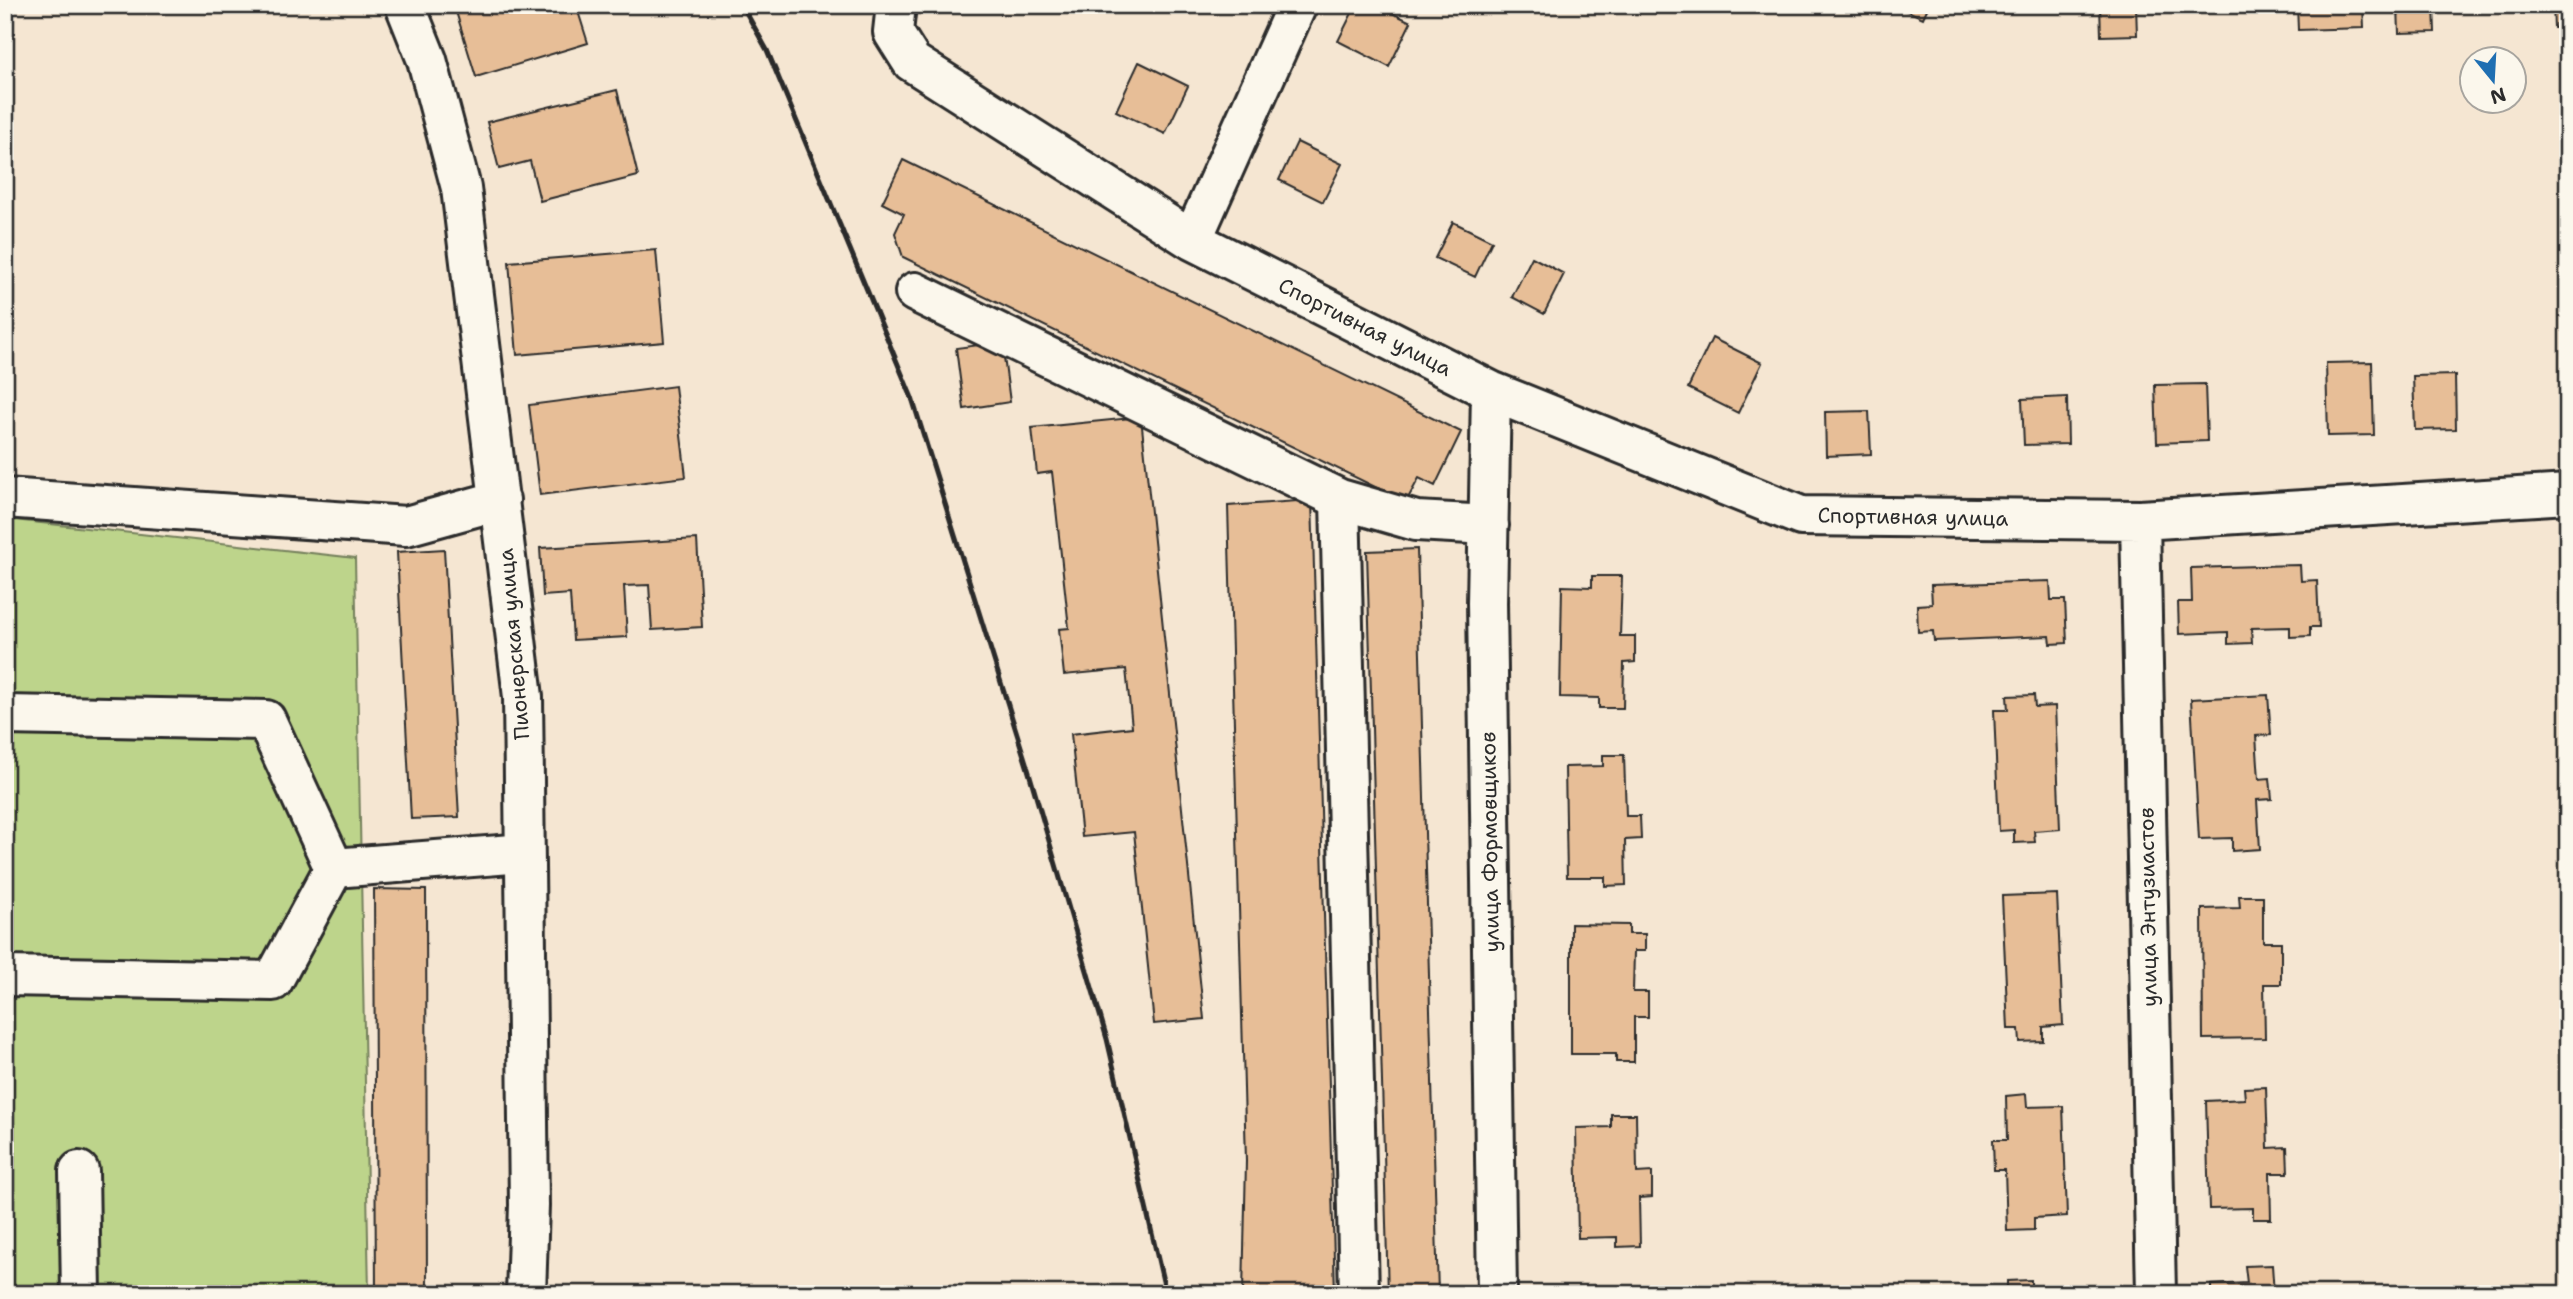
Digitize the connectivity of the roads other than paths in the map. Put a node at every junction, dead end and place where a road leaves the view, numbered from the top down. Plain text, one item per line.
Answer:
1 (405, 5) edge
2 (896, 5) edge
3 (1297, 5) edge
4 (1192, 240) junction
5 (915, 292) dead end
6 (1492, 391) junction
7 (2568, 494) edge
8 (5, 498) edge
9 (1339, 499) junction
10 (500, 500) junction
11 (2140, 520) junction
12 (1489, 525) junction
13 (5, 715) edge
14 (524, 853) junction
15 (334, 868) junction
16 (5, 976) edge
17 (79, 1171) dead end
18 (81, 1294) edge
19 (526, 1294) edge
20 (1359, 1294) edge
21 (1497, 1294) edge
22 (2156, 1294) edge

1 - 10 street, Пионерская улица
2 - 4 street, Спортивная улица
3 - 4 street
4 - 6 street, Спортивная улица
5 - 9 street
6 - 11 street, Спортивная улица
6 - 12 street, улица Формовщиков
7 - 11 street, Спортивная улица
8 - 10 street
9 - 12 street
9 - 20 street
10 - 14 street, Пионерская улица
11 - 22 street, улица Энтузиастов
12 - 21 street, улица Формовщиков
13 - 15 street
14 - 15 street
14 - 19 street, Пионерская улица
15 - 16 street
17 - 18 street

